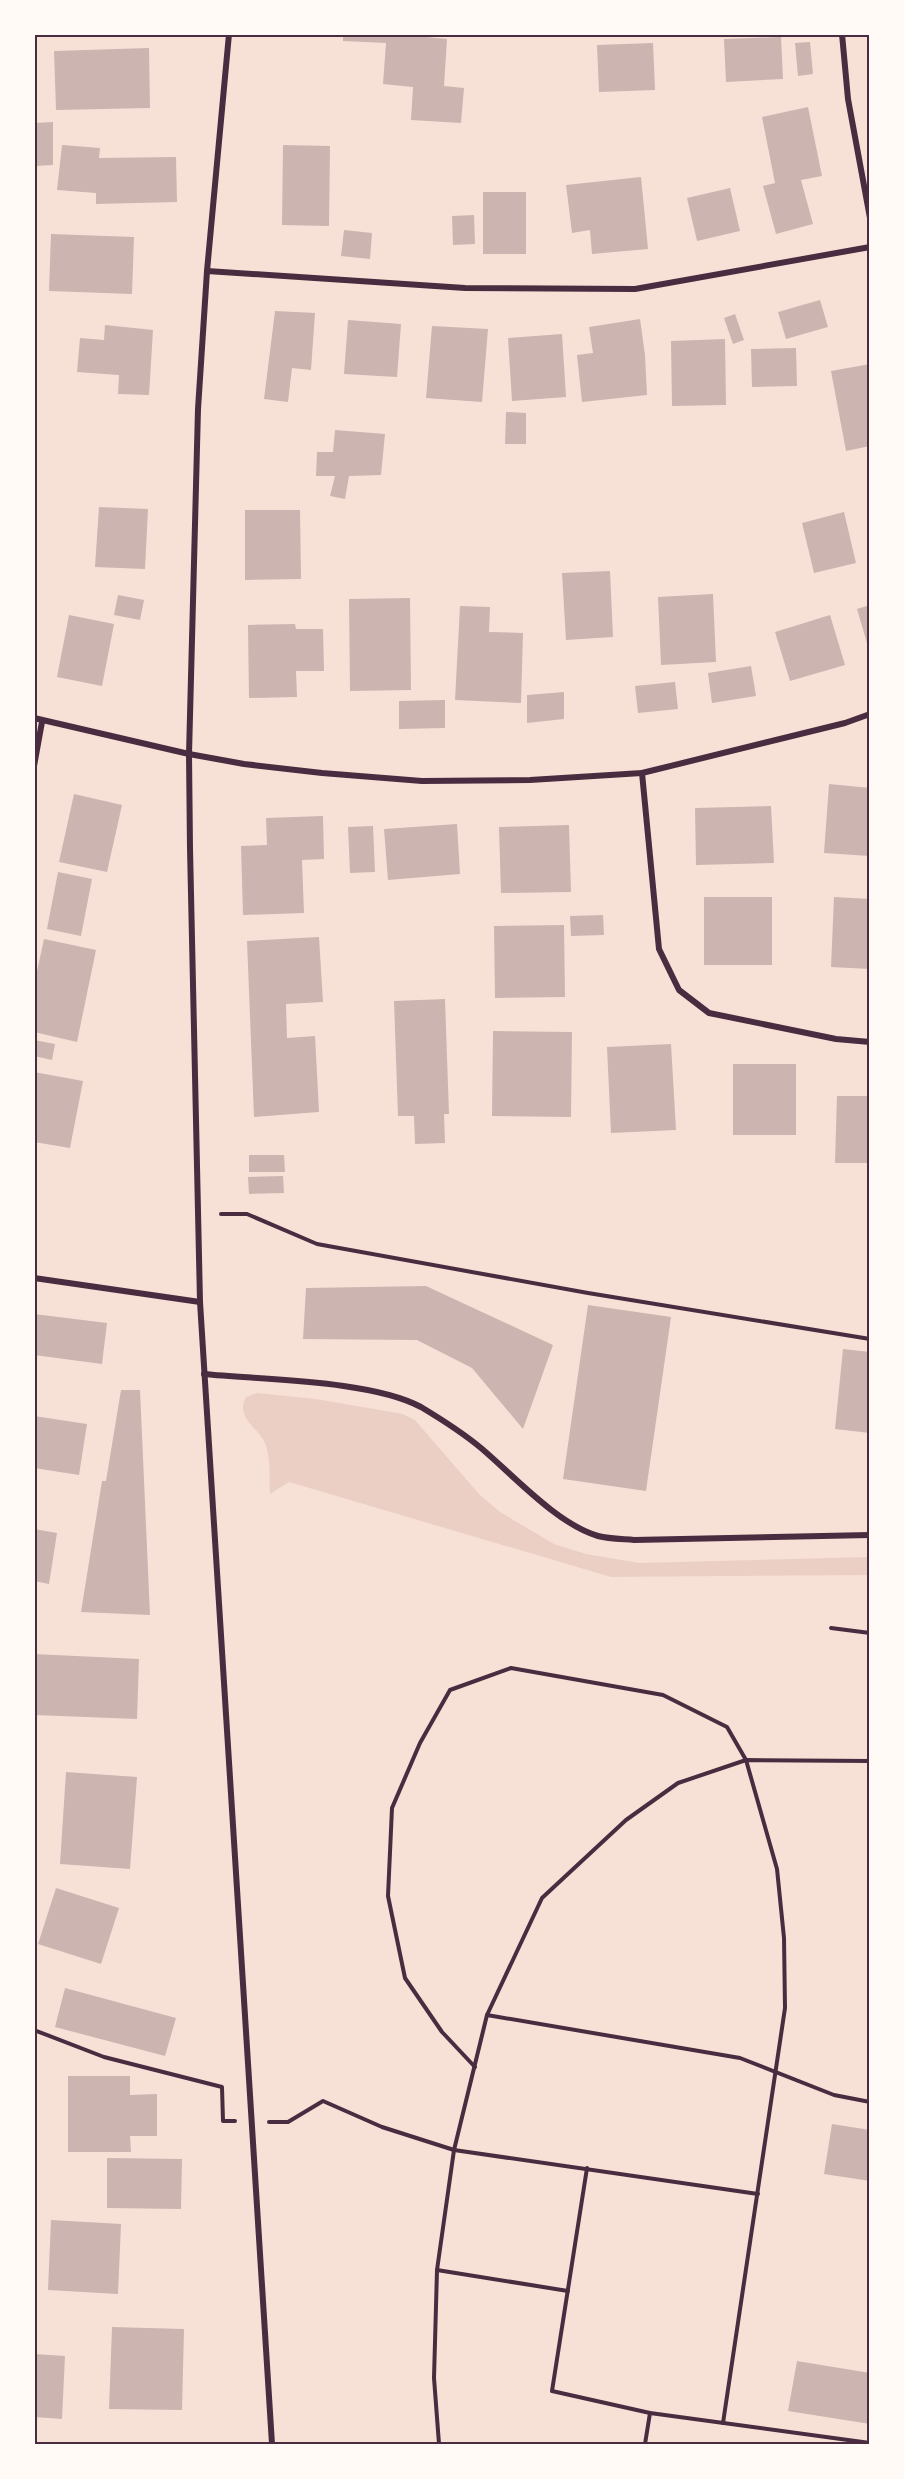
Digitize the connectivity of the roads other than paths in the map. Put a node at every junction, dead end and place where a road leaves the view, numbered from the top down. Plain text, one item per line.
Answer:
1 (229, 34) edge
2 (842, 34) edge
3 (870, 218) edge
4 (870, 247) edge
5 (207, 271) junction
6 (870, 714) edge
7 (34, 718) edge
8 (42, 722) junction
9 (189, 754) junction
10 (34, 765) edge
11 (642, 773) junction
12 (870, 1042) edge
13 (34, 1278) edge
14 (200, 1302) junction
15 (204, 1374) junction
16 (870, 1535) edge
17 (272, 2445) edge

1 - 5 street
2 - 3 street
4 - 5 street
5 - 9 street
6 - 11 street
7 - 8 street
8 - 9 street
8 - 10 street
9 - 11 street
9 - 14 street
11 - 12 street
13 - 14 street
14 - 15 street
15 - 16 street
15 - 17 street

